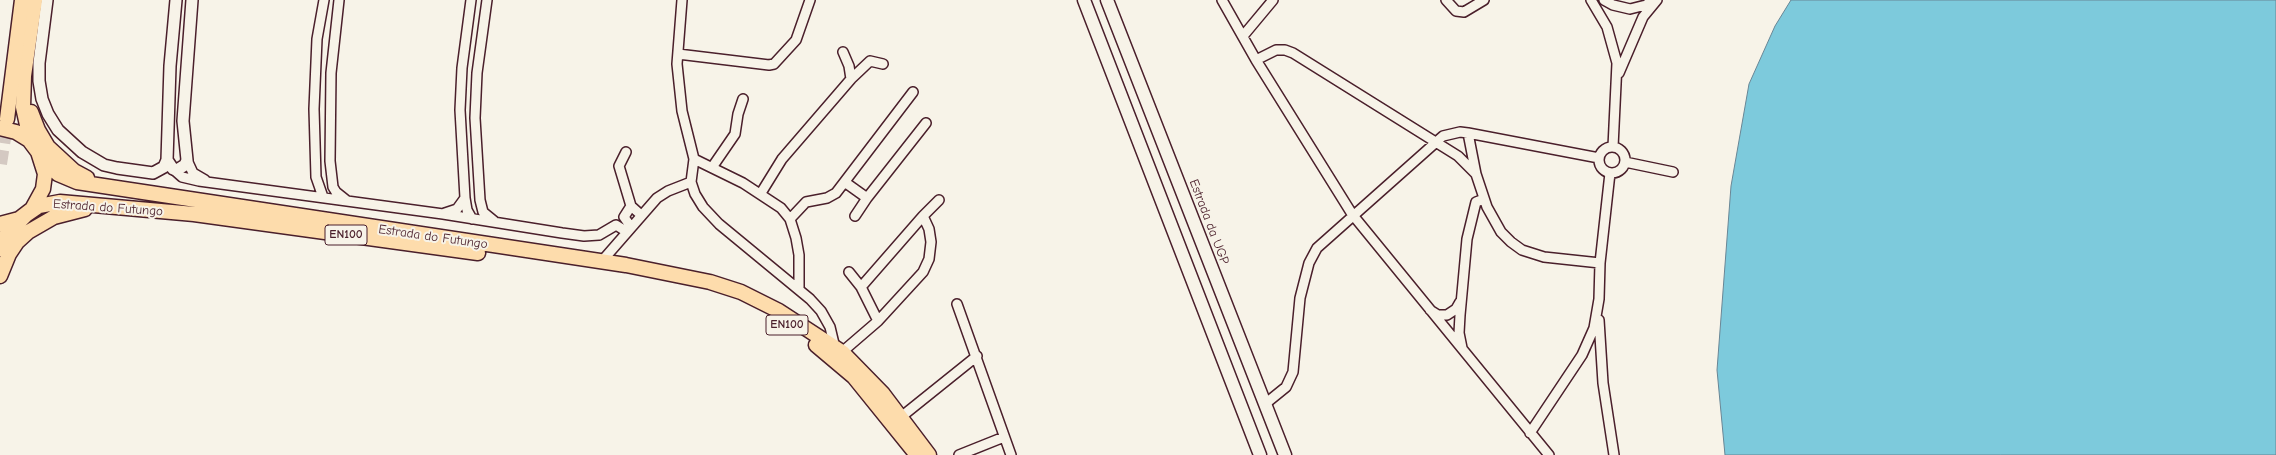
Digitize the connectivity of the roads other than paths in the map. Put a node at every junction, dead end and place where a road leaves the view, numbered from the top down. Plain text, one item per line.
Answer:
1 (22, 0) edge
2 (35, 0) edge
3 (47, 0) edge
4 (176, 0) edge
5 (192, 0) edge
6 (324, 0) edge
7 (339, 0) edge
8 (471, 0) edge
9 (487, 0) edge
10 (682, 0) edge
11 (810, 0) edge
12 (1084, 0) edge
13 (1108, 0) edge
14 (1222, 0) edge
15 (1273, 0) edge
16 (1446, 0) edge
17 (1484, 0) edge
18 (1591, 0) edge
19 (1604, 0) edge
20 (1653, 0) edge
21 (1657, 0) edge
22 (469, 12) junction
23 (484, 15) junction
24 (320, 22) junction
25 (174, 24) junction
26 (335, 25) junction
27 (189, 26) junction
28 (1243, 36) junction
29 (464, 40) junction
30 (480, 43) junction
31 (317, 51) junction
32 (843, 52) dead end
33 (171, 53) junction
34 (187, 53) junction
35 (332, 53) junction
36 (678, 54) junction
37 (1256, 60) junction
38 (883, 64) dead end
39 (25, 72) junction
40 (1618, 76) junction
41 (850, 79) junction
42 (913, 92) dead end
43 (744, 99) dead end
44 (926, 123) dead end
45 (3, 124) edge
46 (1468, 133) junction
47 (1436, 142) junction
48 (1613, 147) junction
49 (38, 152) junction
50 (626, 152) dead end
51 (1599, 158) junction
52 (694, 159) junction
53 (187, 160) junction
54 (1625, 162) junction
55 (170, 164) junction
56 (712, 166) junction
57 (1672, 172) dead end
58 (1476, 174) junction
59 (1610, 174) junction
60 (316, 177) junction
61 (331, 181) junction
62 (210, 182) junction
63 (691, 182) junction
64 (846, 183) junction
65 (104, 186) junction
66 (298, 194) junction
67 (761, 194) junction
68 (323, 198) junction
69 (465, 198) junction
70 (867, 198) junction
71 (1484, 198) junction
72 (480, 200) junction
73 (939, 200) dead end
74 (348, 201) junction
75 (631, 206) junction
76 (101, 207) junction
77 (26, 214) junction
78 (443, 214) junction
79 (1352, 214) junction
80 (641, 215) junction
81 (855, 216) dead end
82 (923, 216) junction
83 (472, 219) junction
84 (790, 220) junction
85 (497, 223) junction
86 (0, 224) edge
87 (629, 230) junction
88 (0, 250) edge
89 (602, 261) junction
90 (1600, 262) junction
91 (849, 272) dead end
92 (0, 276) edge
93 (861, 287) junction
94 (799, 288) junction
95 (1599, 299) junction
96 (1461, 300) junction
97 (957, 304) dead end
98 (1428, 310) junction
99 (878, 321) junction
100 (838, 350) junction
101 (1464, 353) junction
102 (977, 356) junction
103 (1265, 404) junction
104 (901, 417) junction
105 (1530, 433) junction
106 (1004, 437) junction
107 (917, 455) edge
108 (929, 455) edge
109 (959, 455) edge
110 (1010, 455) edge
111 (1260, 455) edge
112 (1285, 455) edge
113 (1549, 455) edge
114 (1614, 455) edge

1 - 45 main road
2 - 39 main road, Estrada do Futungo
3 - 55 street
4 - 25 street
5 - 27 street
6 - 24 street
7 - 26 street
8 - 22 street
9 - 23 street
10 - 36 street
11 - 36 street
12 - 111 main road
13 - 103 main road, Estrada da UGP
14 - 28 street
15 - 28 street
16 - 17 street
18 - 40 street
19 - 20 street
21 - 40 street
22 - 23 street
22 - 29 street
23 - 30 street
24 - 26 street
24 - 31 street
25 - 27 street
25 - 33 street
26 - 35 street
27 - 34 street
28 - 37 street
29 - 30 street
29 - 69 street
30 - 72 street
31 - 35 street
31 - 60 street
32 - 41 street
33 - 34 street
33 - 55 street
34 - 53 street
35 - 61 street
36 - 52 street
37 - 47 street
37 - 79 street
38 - 41 street
39 - 49 main road, Estrada do Futungo
39 - 65 main road
40 - 48 street
41 - 67 street
42 - 64 street
43 - 56 street
44 - 70 street
45 - 49 main road
46 - 47 street
46 - 51 street
46 - 58 street
47 - 58 street
47 - 79 street
48 - 51 street
48 - 54 street
49 - 65 main road, Estrada do Futungo
49 - 77 main road
50 - 75 street
51 - 59 street
52 - 56 street
52 - 63 street
53 - 55 street
53 - 62 street
54 - 57 street
54 - 59 street
55 - 62 street
56 - 67 street
58 - 71 street
59 - 90 street
60 - 66 street
60 - 68 street
61 - 68 street
61 - 74 street
62 - 66 street
63 - 80 street
63 - 94 street
64 - 70 street
64 - 84 street
65 - 89 main road, Estrada do Futungo / EN100
66 - 68 street
67 - 84 street
68 - 74 street
69 - 78 street
69 - 83 street
70 - 81 street
71 - 90 street
71 - 96 street
72 - 83 street
72 - 85 street
73 - 82 street
74 - 78 street
75 - 80 street
75 - 87 street
76 - 77 main road, Estrada do Futungo
76 - 92 main road
76 - 107 main road, Estrada do Futungo / EN100
77 - 86 main road, Estrada do Futungo
77 - 88 main road
78 - 83 street
79 - 98 street
79 - 103 street
80 - 87 street
82 - 93 street
82 - 99 street
83 - 85 street
84 - 94 street
85 - 87 street
87 - 89 street
89 - 100 main road, Estrada do Futungo / EN100
90 - 95 street
91 - 93 street
93 - 99 street
94 - 100 street
95 - 105 street
95 - 114 street
96 - 98 street
96 - 101 street
97 - 102 street
98 - 101 street
99 - 100 street
100 - 104 main road, Estrada do Futungo / EN100
101 - 105 street
102 - 104 street
102 - 106 street
103 - 112 main road, Estrada da UGP
104 - 108 main road, Estrada do Futungo / EN100
105 - 113 street
106 - 109 street
106 - 110 street

